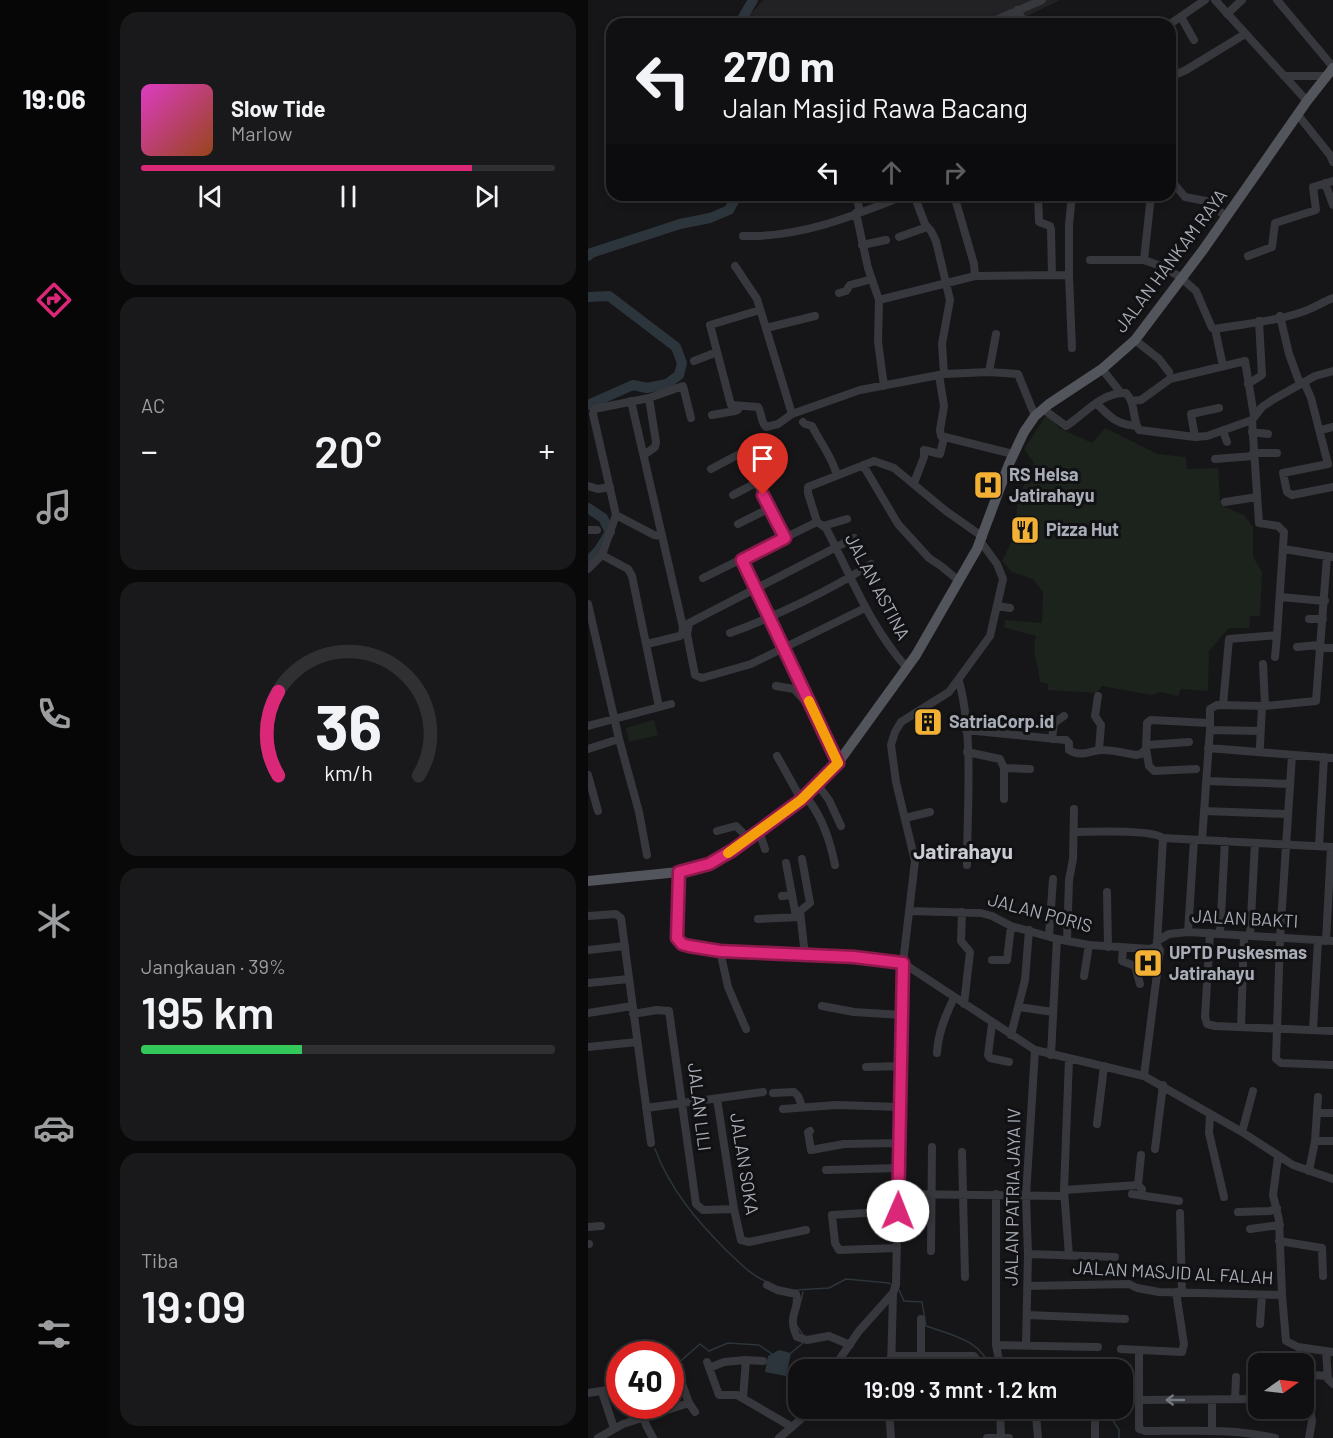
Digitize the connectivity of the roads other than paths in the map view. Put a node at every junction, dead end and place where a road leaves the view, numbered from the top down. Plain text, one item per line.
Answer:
1 (1042, 0) edge
2 (1205, 0) edge
3 (1242, 0) edge
4 (1277, 0) edge
5 (1218, 2) edge
6 (1017, 10) junction
7 (1227, 14) junction
8 (1181, 17) junction
9 (1000, 18) edge
10 (1022, 18) edge
11 (1176, 20) edge
12 (1245, 34) junction
13 (1194, 40) dead end
14 (1331, 70) edge
15 (1176, 74) edge
16 (1284, 76) junction
17 (1307, 101) junction
18 (1298, 115) junction
19 (1333, 162) edge
20 (1329, 182) edge
21 (1176, 186) edge
22 (857, 201) edge
23 (889, 201) edge
24 (916, 201) edge
25 (956, 201) edge
26 (1038, 201) edge
27 (1071, 201) edge
28 (1150, 201) edge
29 (1333, 205) edge
30 (858, 212) junction
31 (1226, 216) junction
32 (927, 227) junction
33 (743, 236) dead end
34 (899, 237) dead end
35 (886, 240) dead end
36 (862, 245) junction
37 (1248, 256) dead end
38 (1090, 260) dead end
39 (1144, 260) junction
40 (735, 266) dead end
41 (1052, 274) junction
42 (1069, 275) junction
43 (975, 276) junction
44 (1181, 278) junction
45 (872, 279) junction
46 (946, 284) junction
47 (839, 293) dead end
48 (1333, 298) edge
49 (879, 300) junction
50 (760, 310) junction
51 (815, 316) dead end
52 (1280, 316) junction
53 (1259, 321) junction
54 (766, 328) junction
55 (1215, 329) junction
56 (996, 334) dead end
57 (1135, 340) junction
58 (1072, 348) dead end
59 (717, 352) junction
60 (694, 361) dead end
61 (1223, 366) junction
62 (1102, 369) junction
63 (1333, 371) edge
64 (990, 372) junction
65 (1169, 372) dead end
66 (941, 374) junction
67 (1302, 383) junction
68 (1248, 384) junction
69 (884, 386) junction
70 (1120, 391) junction
71 (649, 398) junction
72 (631, 401) junction
73 (1131, 401) junction
74 (1096, 403) junction
75 (738, 405) junction
76 (1219, 408) dead end
77 (1039, 413) junction
78 (792, 414) junction
79 (712, 415) dead end
80 (691, 418) dead end
81 (1253, 418) junction
82 (803, 422) dead end
83 (1136, 426) junction
84 (1333, 427) edge
85 (1321, 430) junction
86 (1223, 431) junction
87 (1252, 432) junction
88 (1268, 434) dead end
89 (1195, 437) junction
90 (944, 438) junction
91 (766, 440) dead end
92 (1227, 442) dead end
93 (741, 453) junction
94 (1277, 453) dead end
95 (1013, 454) junction
96 (1253, 454) junction
97 (644, 455) junction
98 (1215, 459) dead end
99 (863, 465) junction
100 (711, 469) dead end
101 (775, 472) dead end
102 (837, 475) junction
103 (756, 482) junction
104 (914, 483) junction
105 (588, 486) edge
106 (609, 487) junction
107 (1333, 487) edge
108 (733, 495) dead end
109 (1257, 498) junction
110 (1225, 502) dead end
111 (770, 508) junction
112 (616, 515) junction
113 (847, 519) dead end
114 (738, 524) dead end
115 (820, 524) junction
116 (661, 536) junction
117 (785, 538) junction
118 (854, 538) dead end
119 (982, 544) junction
120 (836, 548) junction
121 (1284, 549) junction
122 (602, 555) junction
123 (1330, 557) edge
124 (742, 560) junction
125 (871, 564) dead end
126 (588, 569) edge
127 (703, 578) dead end
128 (850, 578) junction
129 (959, 581) junction
130 (755, 589) junction
131 (1280, 597) junction
132 (588, 603) edge
133 (997, 606) junction
134 (1327, 606) edge
135 (865, 608) junction
136 (1010, 608) dead end
137 (768, 617) junction
138 (1309, 619) dead end
139 (1323, 619) junction
140 (730, 633) dead end
141 (685, 634) junction
142 (1277, 635) junction
143 (647, 644) junction
144 (1319, 646) junction
145 (1297, 647) dead end
146 (783, 648) junction
147 (1333, 648) edge
148 (1275, 657) dead end
149 (1263, 664) dead end
150 (907, 668) junction
151 (958, 681) junction
152 (776, 686) dead end
153 (1098, 696) dead end
154 (671, 704) dead end
155 (1223, 705) junction
156 (1263, 706) junction
157 (659, 707) junction
158 (1064, 716) dead end
159 (614, 718) junction
160 (588, 726) edge
161 (1210, 726) junction
162 (966, 730) junction
163 (1260, 731) junction
164 (618, 739) junction
165 (1052, 739) junction
166 (1189, 742) dead end
167 (1260, 746) dead end
168 (1147, 747) junction
169 (1208, 748) junction
170 (588, 749) edge
171 (1099, 750) junction
172 (967, 752) junction
173 (1292, 755) junction
174 (777, 756) dead end
175 (1329, 757) edge
176 (837, 765) junction
177 (1004, 768) junction
178 (1030, 768) dead end
179 (1196, 769) dead end
180 (588, 775) edge
181 (1206, 780) junction
182 (1290, 783) junction
183 (818, 785) junction
184 (803, 798) junction
185 (1004, 799) dead end
186 (1074, 809) dead end
187 (598, 811) dead end
188 (1204, 811) junction
189 (930, 812) dead end
190 (1287, 814) junction
191 (905, 818) junction
192 (841, 826) dead end
193 (717, 831) dead end
194 (759, 831) junction
195 (1074, 832) junction
196 (1163, 838) junction
197 (749, 839) junction
198 (1198, 840) junction
199 (1224, 842) junction
200 (1255, 843) junction
201 (1285, 845) junction
202 (1319, 846) junction
203 (1332, 847) edge
204 (765, 849) dead end
205 (647, 855) dead end
206 (802, 859) dead end
207 (786, 863) dead end
208 (835, 865) dead end
209 (967, 865) dead end
210 (679, 872) junction
211 (1331, 878) edge
212 (1053, 879) dead end
213 (588, 881) edge
214 (1107, 892) dead end
215 (792, 895) junction
216 (782, 896) dead end
217 (1331, 907) edge
218 (909, 911) junction
219 (962, 912) junction
220 (588, 916) edge
221 (798, 917) junction
222 (758, 919) dead end
223 (1011, 926) junction
224 (1029, 930) junction
225 (1188, 932) junction
226 (1210, 933) junction
227 (1220, 934) junction
228 (1247, 936) junction
229 (1053, 937) junction
230 (1280, 938) junction
231 (1067, 941) junction
232 (1325, 941) edge
233 (1157, 943) junction
234 (1089, 945) junction
235 (625, 946) junction
236 (1108, 947) junction
237 (1123, 948) junction
238 (588, 950) edge
239 (720, 951) junction
240 (805, 956) junction
241 (992, 960) dead end
242 (903, 963) junction
243 (1084, 976) dead end
244 (629, 979) junction
245 (588, 983) edge
246 (1140, 984) dead end
247 (954, 998) junction
248 (964, 1004) junction
249 (822, 1006) dead end
250 (1019, 1007) junction
251 (633, 1010) junction
252 (1053, 1012) junction
253 (588, 1013) edge
254 (902, 1015) junction
255 (992, 1024) junction
256 (1241, 1027) junction
257 (1276, 1028) junction
258 (746, 1029) dead end
259 (1312, 1030) junction
260 (1333, 1031) edge
261 (1011, 1035) junction
262 (637, 1042) junction
263 (588, 1047) edge
264 (1035, 1050) junction
265 (937, 1053) dead end
266 (1051, 1055) junction
267 (1069, 1059) junction
268 (1009, 1062) dead end
269 (1333, 1065) edge
270 (901, 1066) junction
271 (1104, 1066) junction
272 (866, 1067) dead end
273 (1144, 1076) junction
274 (1163, 1085) junction
275 (1253, 1091) dead end
276 (1318, 1097) dead end
277 (717, 1098) junction
278 (681, 1104) junction
279 (802, 1106) junction
280 (901, 1107) junction
281 (646, 1108) junction
282 (783, 1109) dead end
283 (1317, 1113) junction
284 (1333, 1113) edge
285 (1210, 1114) junction
286 (1097, 1124) dead end
287 (806, 1132) dead end
288 (1242, 1132) junction
289 (1315, 1141) junction
290 (1333, 1141) edge
291 (651, 1143) dead end
292 (900, 1143) junction
293 (932, 1147) dead end
294 (1155, 1149) dead end
295 (962, 1152) dead end
296 (1141, 1155) dead end
297 (1278, 1157) junction
298 (899, 1168) junction
299 (826, 1170) dead end
300 (1309, 1171) junction
301 (1333, 1179) edge
302 (1138, 1185) junction
303 (1064, 1193) junction
304 (898, 1194) junction
305 (996, 1194) junction
306 (1132, 1194) dead end
307 (932, 1195) junction
308 (963, 1195) junction
309 (1141, 1195) junction
310 (1026, 1196) junction
311 (1224, 1197) dead end
312 (1179, 1201) dead end
313 (734, 1209) junction
314 (1278, 1209) junction
315 (898, 1211) junction
316 (1238, 1212) dead end
317 (1180, 1214) dead end
318 (1280, 1225) junction
319 (601, 1226) dead end
320 (588, 1227) edge
321 (1250, 1229) dead end
322 (806, 1230) dead end
323 (1279, 1241) junction
324 (897, 1248) junction
325 (931, 1251) dead end
326 (1028, 1254) junction
327 (1069, 1256) junction
328 (1115, 1257) dead end
329 (1323, 1276) dead end
330 (965, 1277) dead end
331 (767, 1285) dead end
332 (1028, 1286) junction
333 (895, 1290) junction
334 (1179, 1292) junction
335 (1262, 1295) junction
336 (1282, 1295) junction
337 (1027, 1315) junction
338 (1125, 1318) dead end
339 (921, 1319) dead end
340 (1260, 1324) dead end
341 (850, 1345) junction
342 (1026, 1345) junction
343 (996, 1346) junction
344 (1098, 1347) dead end
345 (1120, 1349) dead end
346 (1139, 1351) junction
347 (1329, 1352) edge
348 (891, 1356) joint
349 (921, 1356) junction
350 (840, 1359) edge
351 (976, 1359) edge
352 (999, 1359) edge
353 (746, 1360) junction
354 (764, 1361) dead end
355 (1327, 1376) junction
356 (1236, 1377) dead end
357 (1314, 1377) edge
358 (1133, 1382) edge
359 (1138, 1382) junction
360 (1333, 1384) edge
361 (684, 1389) edge
362 (606, 1390) edge
363 (588, 1393) edge
364 (603, 1395) dead end
365 (742, 1398) junction
366 (1235, 1399) junction
367 (1248, 1399) edge
368 (1138, 1400) junction
369 (1212, 1400) junction
370 (689, 1403) junction
371 (684, 1405) edge
372 (695, 1412) dead end
373 (639, 1419) edge
374 (645, 1419) edge
375 (799, 1419) edge
376 (890, 1419) edge
377 (1000, 1419) edge
378 (1312, 1419) edge
379 (792, 1427) junction
380 (614, 1428) junction
381 (1215, 1433) edge
382 (785, 1436) edge
383 (598, 1438) edge
384 (653, 1438) edge
385 (891, 1438) edge
386 (987, 1438) edge
387 (1001, 1438) edge
388 (1009, 1438) edge
389 (1038, 1438) edge
390 (1095, 1438) edge
391 (1275, 1438) edge
392 (1309, 1438) edge

1 - 6 street
2 - 8 street
3 - 7 street
4 - 14 street
5 - 7 street
6 - 9 street
6 - 10 street
7 - 12 street
8 - 11 street
8 - 13 street
12 - 15 street
12 - 16 street
14 - 16 street
14 - 17 main road, JALAN HANKAM RAYA
16 - 17 street
17 - 18 main road, JALAN HANKAM RAYA
18 - 19 street
18 - 31 main road, JALAN HANKAM RAYA
20 - 29 street
20 - 37 street
21 - 31 street
22 - 30 street
23 - 30 street
24 - 32 street
25 - 43 street
26 - 41 street
27 - 42 street
28 - 39 street
30 - 33 street
30 - 36 street
31 - 44 main road, JALAN HANKAM RAYA
32 - 34 street
32 - 46 street
35 - 36 street
36 - 45 street
38 - 39 street
39 - 44 street
40 - 50 street
41 - 42 street
41 - 43 street
42 - 58 street
43 - 46 street
44 - 55 street
44 - 57 main road, JALAN HANKAM RAYA
45 - 47 street
45 - 49 street
46 - 49 street
46 - 66 street
48 - 52 street
49 - 69 street
50 - 54 street
50 - 59 street
51 - 54 street
52 - 53 street
52 - 67 street
53 - 55 street
53 - 68 street
54 - 78 street
55 - 61 street
56 - 64 street
57 - 62 main road, JALAN HANKAM RAYA
57 - 65 street
59 - 60 street
59 - 75 street
61 - 68 street
61 - 73 street
62 - 70 street
62 - 77 main road, JALAN HANKAM RAYA
63 - 67 street
64 - 66 street
64 - 77 street
66 - 69 street
66 - 90 street
67 - 81 street
67 - 85 street
68 - 81 street
69 - 78 street
70 - 73 street
70 - 74 street
71 - 72 street
71 - 80 street
71 - 97 street
72 - 97 street
72 - 106 street
73 - 83 street
74 - 77 street
74 - 83 street
75 - 78 street
75 - 79 street
76 - 89 street
77 - 95 main road, JALAN HANKAM RAYA
81 - 86 street
81 - 87 street
82 - 102 street
83 - 89 street
84 - 85 street
85 - 107 street
86 - 89 street
86 - 92 street
87 - 88 street
87 - 96 street
90 - 95 street
90 - 104 street
91 - 93 street
93 - 100 street
93 - 103 street
94 - 96 street
95 - 119 main road, JALAN HANKAM RAYA
96 - 98 street
96 - 109 street
97 - 116 street
99 - 102 street
99 - 104 street
99 - 129 street
101 - 103 street
102 - 115 street, JALAN ASTINA
103 - 108 street
103 - 111 street
104 - 119 street
105 - 106 street
106 - 112 street
109 - 110 street
109 - 121 street
111 - 114 street
111 - 117 street
112 - 116 street
112 - 122 street
113 - 115 street
115 - 117 street
115 - 120 street, JALAN ASTINA
116 - 141 street
117 - 124 street
118 - 120 street
119 - 129 main road, JALAN HANKAM RAYA
119 - 133 street
120 - 128 street, JALAN ASTINA
120 - 130 street
121 - 123 street
121 - 131 street
122 - 126 street
122 - 143 street
123 - 134 street
124 - 127 street
124 - 130 street
125 - 128 street
128 - 135 street, JALAN ASTINA
128 - 137 street
129 - 150 main road, JALAN HANKAM RAYA
130 - 137 street
130 - 141 street
131 - 134 street
131 - 142 street
132 - 159 street
133 - 136 street
133 - 151 street
134 - 139 street
135 - 146 street
135 - 150 street, JALAN ASTINA
137 - 140 street
137 - 146 street
138 - 139 street
139 - 144 street
141 - 143 street
141 - 146 street
142 - 148 street
142 - 155 street
143 - 157 street
144 - 145 street
144 - 147 street
144 - 156 street
146 - 176 street
149 - 156 street
150 - 176 main road, JALAN HANKAM RAYA
151 - 162 street
151 - 191 street
152 - 176 street
153 - 171 street
154 - 157 street
155 - 156 street
155 - 161 street
156 - 163 street
157 - 159 street
158 - 165 street
159 - 160 street
159 - 164 street
161 - 163 street
161 - 168 street
161 - 169 street
162 - 165 street
162 - 172 street
163 - 167 street
164 - 170 street
164 - 205 street
165 - 171 street
166 - 168 street
168 - 171 street
168 - 179 street
169 - 173 street
169 - 181 street
172 - 177 street
172 - 209 street
173 - 175 street
173 - 182 street
174 - 184 street
175 - 202 street
176 - 183 main road, JALAN HANKAM RAYA
177 - 178 street
177 - 185 street
180 - 187 street
181 - 182 street
181 - 188 street
182 - 190 street
183 - 184 main road, JALAN HANKAM RAYA
183 - 192 street
184 - 194 main road, JALAN HANKAM RAYA
184 - 208 street
186 - 195 street
188 - 190 street
188 - 198 street
189 - 191 street
190 - 201 street
191 - 218 street
193 - 197 street
194 - 197 main road, JALAN HANKAM RAYA
194 - 204 street
195 - 196 street
195 - 231 street
196 - 198 street
196 - 233 street
197 - 210 main road, JALAN HANKAM RAYA
198 - 199 street
198 - 225 street
199 - 200 street
199 - 227 street
200 - 201 street
200 - 228 street
201 - 202 street
201 - 230 street
202 - 203 street
203 - 211 street
206 - 221 street
207 - 215 street
210 - 213 main road, JALAN HANKAM RAYA
210 - 239 street
211 - 217 street
212 - 229 street
214 - 236 street
215 - 216 street
215 - 221 street
217 - 232 street
218 - 219 street, JALAN PORIS
218 - 242 street
219 - 223 street, JALAN PORIS
219 - 248 street
220 - 235 street
221 - 222 street
221 - 240 street
223 - 224 street, JALAN PORIS
223 - 241 street
224 - 229 street, JALAN PORIS
224 - 250 street
225 - 226 street, JALAN BAKTI
225 - 233 street, JALAN BAKTI
226 - 227 street, JALAN BAKTI
226 - 256 street
227 - 228 street, JALAN BAKTI
228 - 230 street, JALAN BAKTI
228 - 256 street
229 - 231 street, JALAN PORIS
229 - 252 street
230 - 232 street, JALAN BAKTI
230 - 257 street
231 - 234 street, JALAN PORIS
232 - 259 street
233 - 237 street, JALAN PORIS
233 - 273 street
234 - 236 street, JALAN PORIS
234 - 243 street
235 - 238 street
235 - 244 street
236 - 237 street, JALAN PORIS
237 - 246 street
239 - 240 street
239 - 258 street
240 - 242 street
242 - 247 street
242 - 254 street
244 - 245 street
244 - 251 street
247 - 248 street
247 - 265 street
248 - 255 street
249 - 254 street
250 - 252 street
250 - 261 street
251 - 253 street
251 - 262 street
251 - 278 street, JALAN LILI
252 - 266 street
254 - 270 street
255 - 261 street
255 - 268 street
256 - 257 street
257 - 259 street
257 - 269 street
259 - 260 street
261 - 264 street
262 - 263 street
262 - 281 street
264 - 266 street
264 - 310 street, JALAN PATRIA JAYA IV
266 - 267 street
267 - 271 street
267 - 303 street
270 - 272 street
270 - 280 street
271 - 273 street
271 - 286 street
273 - 274 street
274 - 285 street
274 - 294 street
275 - 288 street
276 - 283 street
277 - 278 street, JALAN SOKA
277 - 279 street, JALAN SOKA
277 - 313 street, JALAN SOKA
278 - 281 street, JALAN SOKA
278 - 313 street, JALAN LILI
279 - 280 street
279 - 282 street
280 - 292 street
281 - 291 street
283 - 284 street
283 - 289 street
285 - 288 street
285 - 311 street
287 - 292 street
288 - 297 street
289 - 290 street
289 - 300 street
292 - 298 street
293 - 307 street
295 - 308 street
296 - 302 street
297 - 300 street
297 - 314 street, JALAN MASJID AL FALAH
298 - 299 street
298 - 304 street
300 - 301 street
302 - 303 street
302 - 309 street
303 - 310 street
303 - 327 street
304 - 307 street
304 - 315 street
305 - 308 street
305 - 310 street
305 - 343 street
306 - 309 street
307 - 308 street
307 - 325 street
308 - 330 street
309 - 312 street
310 - 326 street, JALAN PATRIA JAYA IV
313 - 322 street, JALAN SOKA
314 - 316 street
314 - 318 street, JALAN MASJID AL FALAH
315 - 324 street
315 - 324 street
317 - 334 street
318 - 321 street
318 - 323 street, JALAN MASJID AL FALAH
319 - 320 street
323 - 329 street
323 - 336 street, JALAN MASJID AL FALAH
324 - 333 street
326 - 327 street
326 - 332 street, JALAN PATRIA JAYA IV
327 - 328 street
331 - 341 street
332 - 334 street, JALAN MASJID AL FALAH
332 - 337 street, JALAN PATRIA JAYA IV
333 - 341 street
333 - 348 street
334 - 335 street, JALAN MASJID AL FALAH
334 - 346 street
335 - 336 street, JALAN MASJID AL FALAH
335 - 340 street
336 - 347 street, JALAN MASJID AL FALAH
337 - 338 street
337 - 342 street, JALAN PATRIA JAYA IV
339 - 349 street
341 - 350 street
342 - 343 street
342 - 344 street
343 - 352 street
345 - 346 street
346 - 359 street
347 - 355 street, JALAN MASJID AL FALAH
348 - 349 street
349 - 351 street
353 - 354 street
353 - 365 street
353 - 365 street
355 - 357 street
355 - 360 street
356 - 366 street
358 - 359 street
359 - 368 street
361 - 370 street
362 - 363 street
364 - 380 street
365 - 379 street
366 - 367 street
366 - 369 street
369 -> 368 street
368 - 381 street
369 - 381 street
370 - 371 street
370 - 372 street
373 - 380 street
374 - 384 street
375 - 379 street
376 - 385 street
377 - 387 street
378 - 392 street
379 - 382 street
380 - 383 street
381 - 391 street
386 - 387 street
387 - 388 street
389 - 390 street

